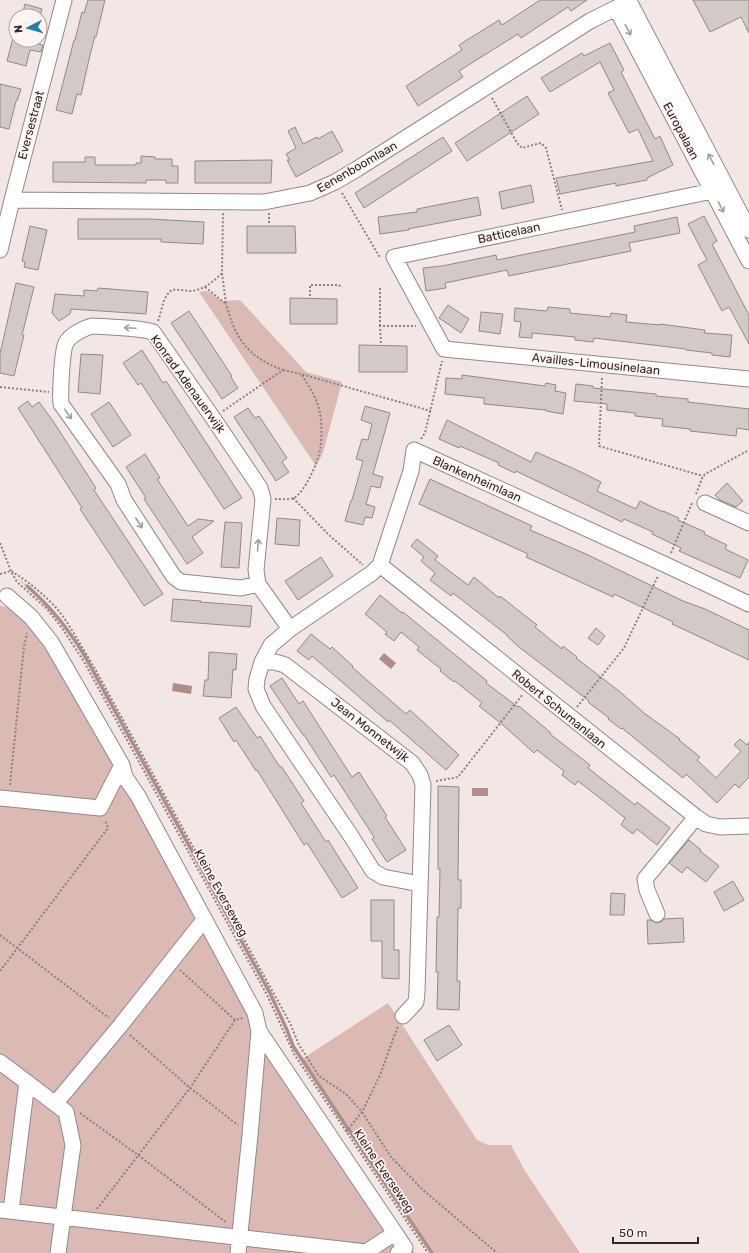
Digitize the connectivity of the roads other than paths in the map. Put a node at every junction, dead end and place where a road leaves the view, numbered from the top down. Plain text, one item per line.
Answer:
1 (64, 0) edge
2 (620, 4) edge
3 (720, 189) junction
4 (12, 200) junction
5 (749, 230) edge
6 (0, 250) edge
7 (749, 260) edge
8 (444, 349) joint
9 (749, 379) edge
10 (705, 503) dead end
11 (749, 523) edge
12 (376, 569) junction
13 (258, 584) junction
14 (2, 595) edge
15 (747, 599) edge
16 (290, 629) junction
17 (262, 662) junction
18 (122, 765) junction
19 (4, 798) edge
20 (696, 817) junction
21 (749, 826) edge
22 (420, 884) junction
23 (657, 914) dead end
24 (204, 920) junction
25 (403, 1016) road end
26 (259, 1032) junction
27 (0, 1062) edge
28 (27, 1082) junction
29 (60, 1108) junction
30 (5, 1211) edge
31 (63, 1216) junction
32 (395, 1233) junction
33 (239, 1238) junction
34 (403, 1251) edge
35 (366, 1252) edge
36 (58, 1253) edge
37 (238, 1253) edge

1 - 4 street, Eversestraat
2 - 3 street, Europalaan
2 - 4 street, Eenenboomlaan
3 - 5 street, Europalaan
3 -> 7 street, Europalaan
3 - 8 street, Batticelaan
4 - 6 street, Eversestraat
8 - 9 street, Availles-Limousinelaan
10 - 11 street
12 - 15 street, Blankenheimlaan
12 - 16 street
12 - 20 street, Robert Schumanlaan
13 -> 13 street, Konrad Adenauerwijk
13 - 16 street
14 - 18 street
16 - 17 street
17 - 22 street
17 - 22 street, Jean Monnetwijk
18 - 19 street
18 - 24 street
20 - 21 street, Robert Schumanlaan
20 - 23 street
22 - 25 street, Jean Monnetwijk
24 - 26 street
24 - 29 street
26 - 32 street
26 - 33 street
27 - 28 street
28 - 29 street
28 - 30 street
29 - 31 street
30 - 31 street
31 - 33 street
31 - 36 street
32 - 34 street
32 - 35 street
33 - 35 street
33 - 37 street

